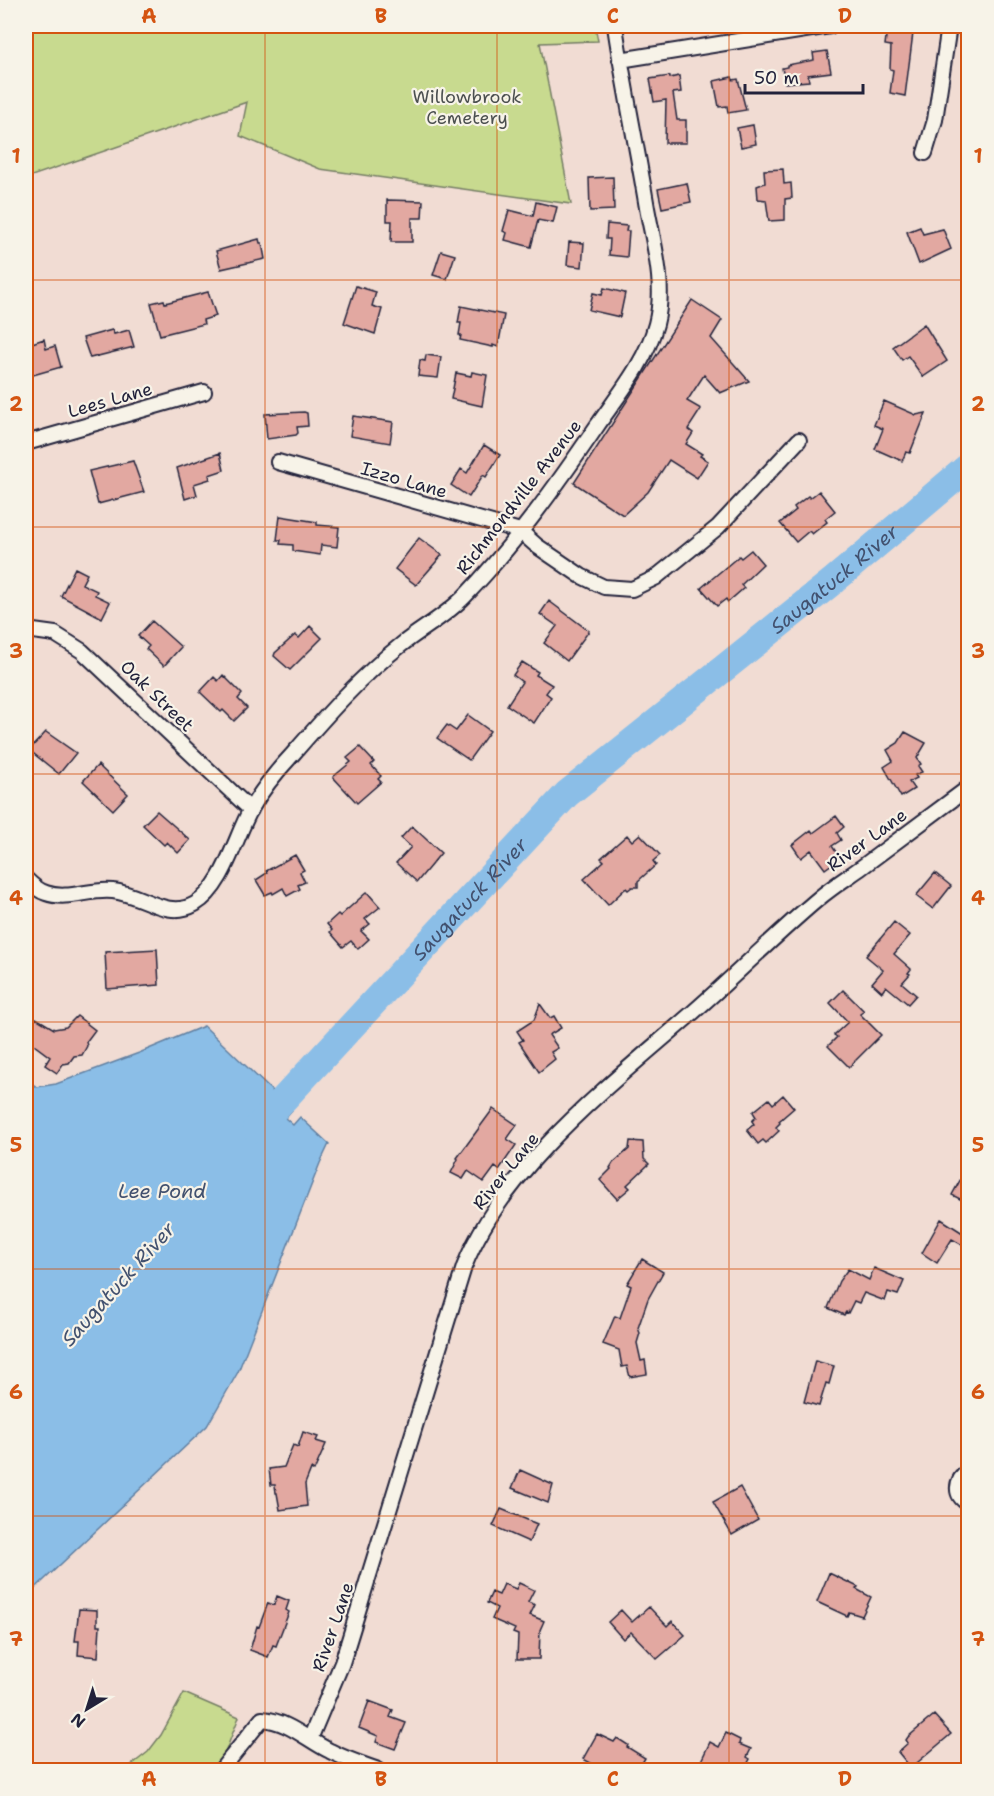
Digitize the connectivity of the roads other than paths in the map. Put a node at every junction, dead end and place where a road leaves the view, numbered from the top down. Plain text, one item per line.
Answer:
1 (615, 26) edge
2 (830, 26) edge
3 (949, 26) edge
4 (620, 60) junction
5 (925, 153) dead end
6 (204, 392) dead end
7 (799, 441) dead end
8 (26, 442) edge
9 (278, 462) dead end
10 (520, 531) junction
11 (26, 630) edge
12 (969, 788) edge
13 (250, 810) junction
14 (26, 879) edge
15 (969, 1472) edge
16 (969, 1503) edge
17 (310, 1739) junction
18 (221, 1770) edge
19 (378, 1770) edge

1 - 4 street, Richmondville Avenue
2 - 4 street
3 - 5 street
4 - 10 street, Richmondville Avenue
6 - 8 street, Lees Lane
7 - 10 street
9 - 10 street, Izzo Lane
10 - 13 street, Richmondville Avenue
11 - 13 street, Oak Street
12 - 17 street, River Lane
13 - 14 street, Richmondville Avenue
15 - 16 street
17 - 18 street
17 - 19 street

